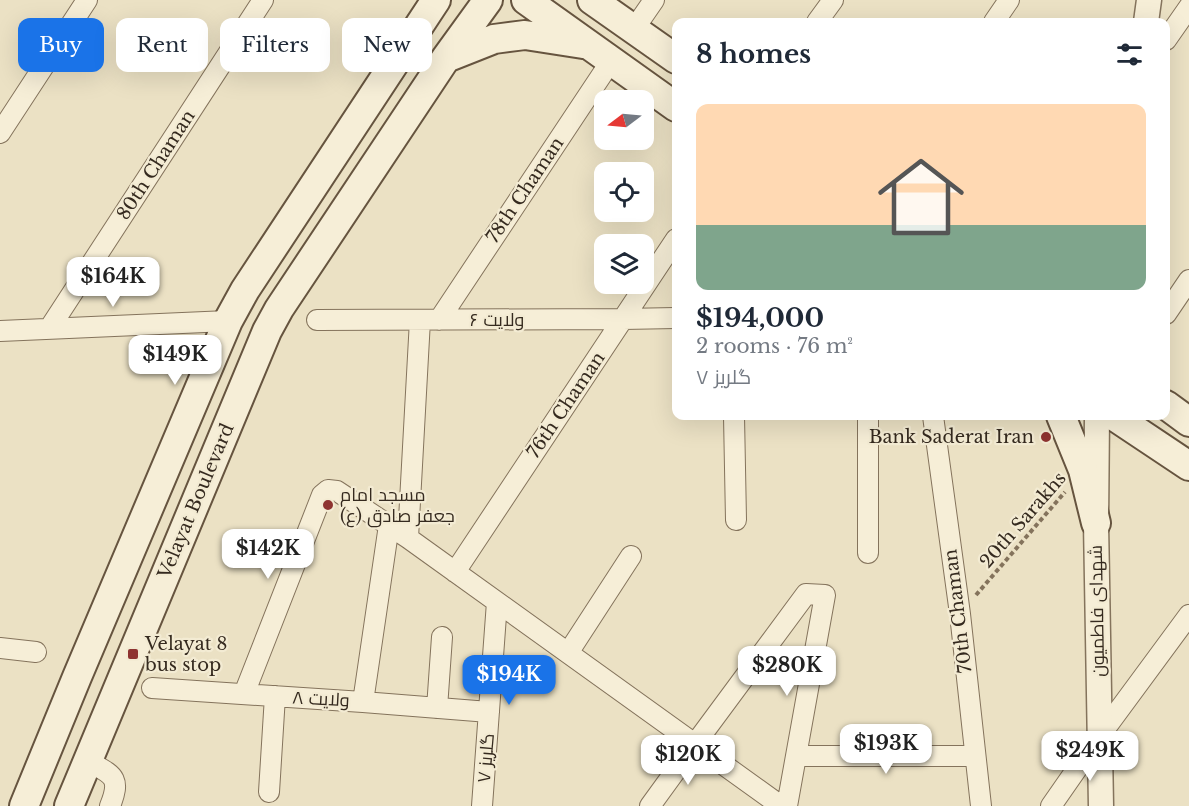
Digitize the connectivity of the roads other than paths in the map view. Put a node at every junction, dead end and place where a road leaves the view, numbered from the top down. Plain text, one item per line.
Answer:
1 (87, 0) edge
2 (263, 0) edge
3 (488, 0) edge
4 (526, 0) edge
5 (593, 0) edge
6 (654, 0) edge
7 (832, 0) edge
8 (1009, 0) edge
9 (1149, 0) edge
10 (428, 6) edge
11 (1189, 8) edge
12 (820, 18) edge
13 (997, 18) edge
14 (1147, 18) edge
15 (634, 29) junction
16 (1170, 34) edge
17 (600, 53) junction
18 (672, 56) edge
19 (446, 58) junction
20 (672, 104) edge
21 (0, 133) edge
22 (672, 245) edge
23 (1189, 280) edge
24 (1170, 308) edge
25 (672, 318) edge
26 (623, 319) junction
27 (317, 320) dead end
28 (429, 320) junction
29 (228, 321) junction
30 (49, 329) junction
31 (0, 331) edge
32 (1170, 408) edge
33 (734, 420) edge
34 (867, 420) edge
35 (934, 420) edge
36 (1063, 420) edge
37 (1097, 420) edge
38 (1120, 420) edge
39 (1189, 422) edge
40 (1189, 466) edge
41 (736, 519) dead end
42 (1096, 523) junction
43 (389, 525) junction
44 (408, 538) junction
45 (868, 553) dead end
46 (631, 556) dead end
47 (455, 572) junction
48 (497, 602) junction
49 (1188, 616) edge
50 (442, 637) dead end
51 (0, 648) edge
52 (36, 652) dead end
53 (568, 653) junction
54 (152, 688) dead end
55 (243, 694) junction
56 (275, 696) junction
57 (363, 702) junction
58 (437, 708) junction
59 (489, 712) junction
60 (1099, 737) junction
61 (695, 744) junction
62 (796, 756) junction
63 (975, 756) junction
64 (88, 761) junction
65 (269, 792) dead end
66 (24, 806) edge
67 (69, 806) edge
68 (110, 806) edge
69 (482, 806) edge
70 (650, 806) edge
71 (781, 806) edge
72 (787, 806) edge
73 (981, 806) edge
74 (1051, 806) edge
75 (1101, 806) edge

1 - 21 street
2 - 30 street, 80th Chaman
3 - 19 main road, Velayat Boulevard
4 - 17 main road
5 - 15 main road
6 - 15 street
7 - 12 street
8 - 13 street
9 - 14 street
10 - 29 main road
11 - 16 street
15 - 18 main road
17 - 19 main road
17 - 20 main road
17 - 28 street, 78th Chaman
19 - 64 main road, Velayat Boulevard
22 - 26 street, 76th Chaman
23 - 24 street
25 - 26 street, ولایت ۶
26 - 28 street, ولایت ۶
26 - 47 street, 76th Chaman
27 - 28 street, ولایت ۶
28 - 44 street
29 - 30 street
29 - 66 main road
30 - 31 street
32 - 39 main road
33 - 41 street
34 - 45 street
35 - 63 street, 70th Chaman
36 - 42 main road
37 - 42 street, شهدای فاطمیون
38 - 40 main road
42 - 60 street, شهدای فاطمیون
43 - 44 street
43 - 55 street
43 - 57 street
44 - 47 street
46 - 53 street
47 - 48 street
48 - 53 street
48 - 59 street, گلریز ۷
49 - 60 street
50 - 58 street
51 - 52 street
53 - 61 street
54 - 55 street, ولایت ۸
55 - 56 street, ولایت ۸
56 - 57 street, ولایت ۸
56 - 65 street
57 - 58 street, ولایت ۸
58 - 59 street, ولایت ۸
59 - 69 street, گلریز ۷
60 - 74 street
60 - 75 street, شهدای فاطمیون
61 - 62 street
61 - 70 street
61 - 71 street
62 - 63 street
62 - 72 street
63 - 73 street, 70th Chaman
64 - 67 main road, Velayat Boulevard
64 - 68 street

